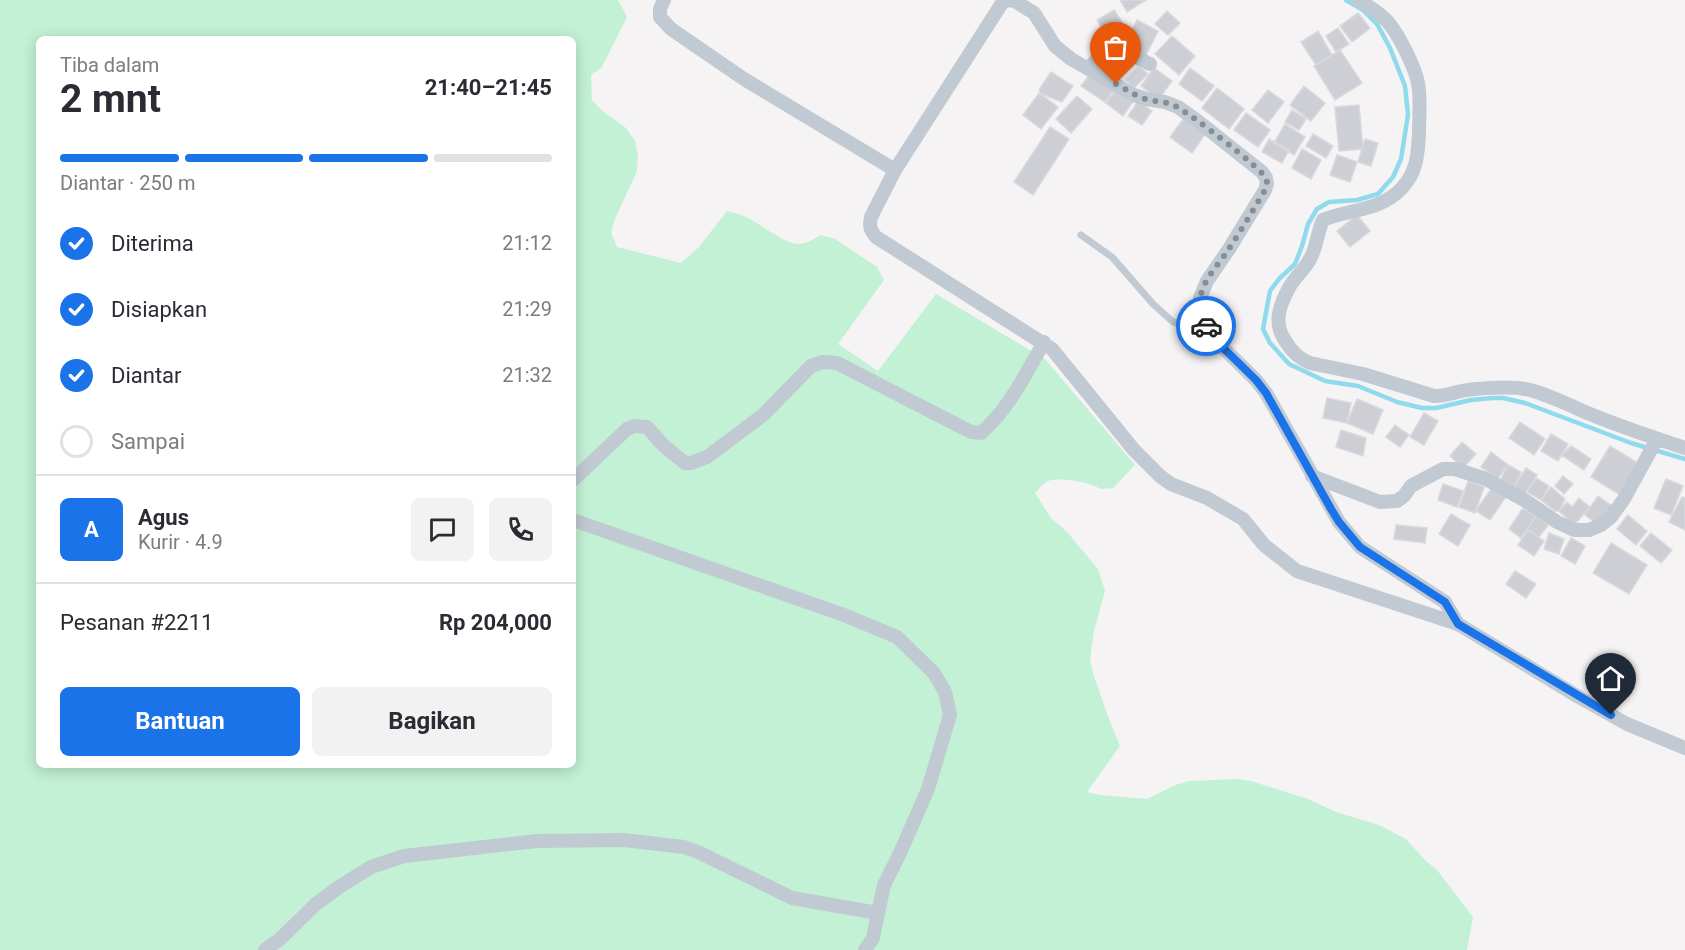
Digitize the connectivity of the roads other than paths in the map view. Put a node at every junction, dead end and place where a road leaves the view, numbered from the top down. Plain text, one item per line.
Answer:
1 (664, 0) edge
2 (1006, 0) edge
3 (1358, 0) edge
4 (1150, 64) dead end
5 (1089, 68) junction
6 (895, 170) junction
7 (1081, 235) dead end
8 (1200, 314) junction
9 (1044, 342) junction
10 (1654, 445) junction
11 (1685, 448) edge
12 (1312, 476) junction
13 (576, 477) edge
14 (576, 521) edge
15 (1458, 624) junction
16 (1685, 748) edge
17 (878, 913) junction
18 (265, 950) edge
19 (866, 950) edge

1 - 6 street
2 - 5 street
2 - 6 street
3 - 10 street
4 - 5 street
5 - 8 street
6 - 9 street
7 - 8 lane
8 - 12 street
9 - 13 street
9 - 15 street
10 - 11 street
10 - 12 street
12 - 15 street
14 - 17 street
15 - 16 street
17 - 18 street
17 - 19 street

